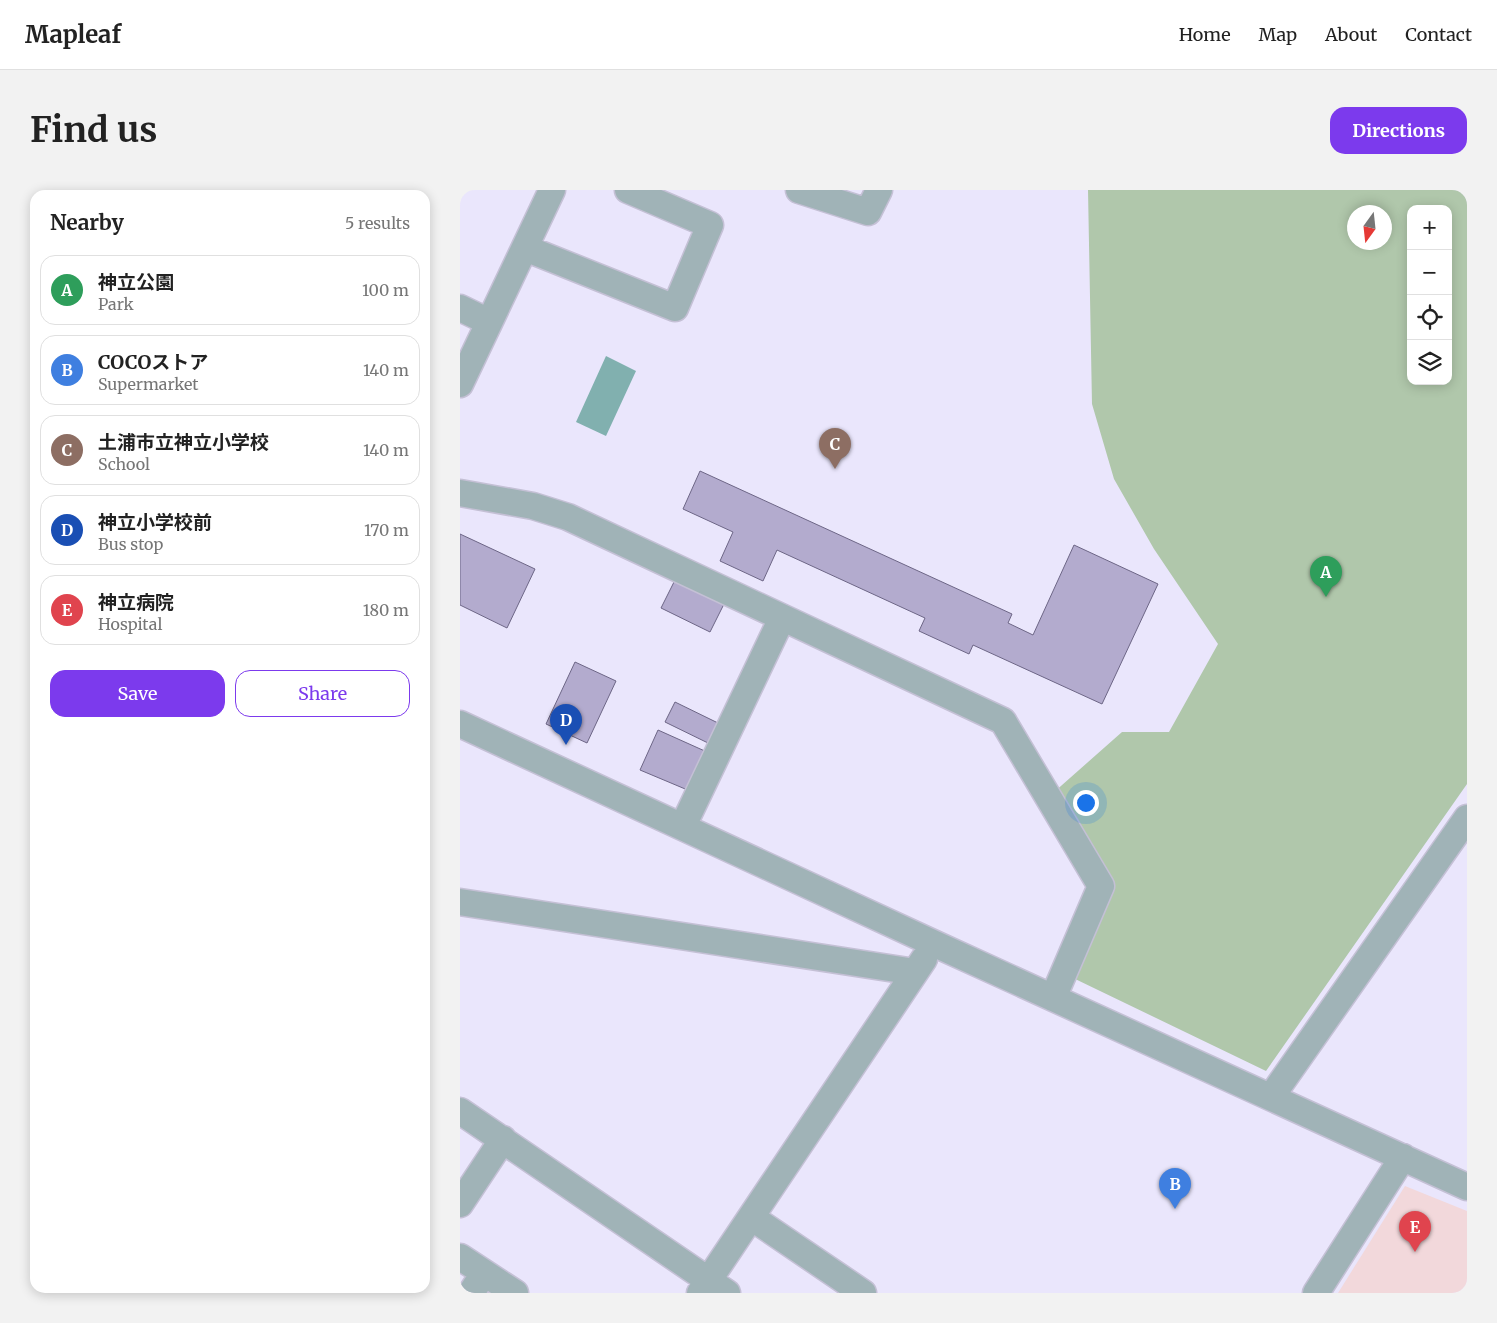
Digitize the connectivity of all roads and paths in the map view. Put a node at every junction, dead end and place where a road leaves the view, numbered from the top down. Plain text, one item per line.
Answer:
1 (552, 190) edge
2 (628, 190) edge
3 (799, 190) edge
4 (878, 190) edge
5 (524, 248) junction
6 (460, 308) edge
7 (489, 322) junction
8 (460, 384) edge
9 (460, 492) edge
10 (782, 618) junction
11 (460, 724) edge
12 (1467, 818) edge
13 (683, 826) junction
14 (460, 902) edge
15 (934, 944) junction
16 (915, 972) junction
17 (1052, 998) junction
18 (1271, 1097) junction
19 (460, 1111) edge
20 (503, 1139) junction
21 (1403, 1157) junction
22 (1467, 1187) edge
23 (460, 1204) edge
24 (750, 1217) junction
25 (460, 1257) edge
26 (478, 1283) edge
27 (712, 1289) edge
28 (515, 1293) edge
29 (863, 1293) edge
30 (1316, 1293) edge

1 - 5 street
2 - 5 street
3 - 4 street
5 - 7 street
6 - 7 street
7 - 8 street
9 - 10 street
10 - 13 street
10 - 17 street
11 - 13 street
12 - 18 street
13 - 15 street
14 - 16 street
15 - 16 street
15 - 17 street
16 - 24 street
17 - 18 street
18 - 21 street
19 - 20 street
20 - 23 street
20 - 27 street
21 - 22 street
21 - 30 street
24 - 27 street
24 - 29 street
25 - 26 street
26 - 28 street

